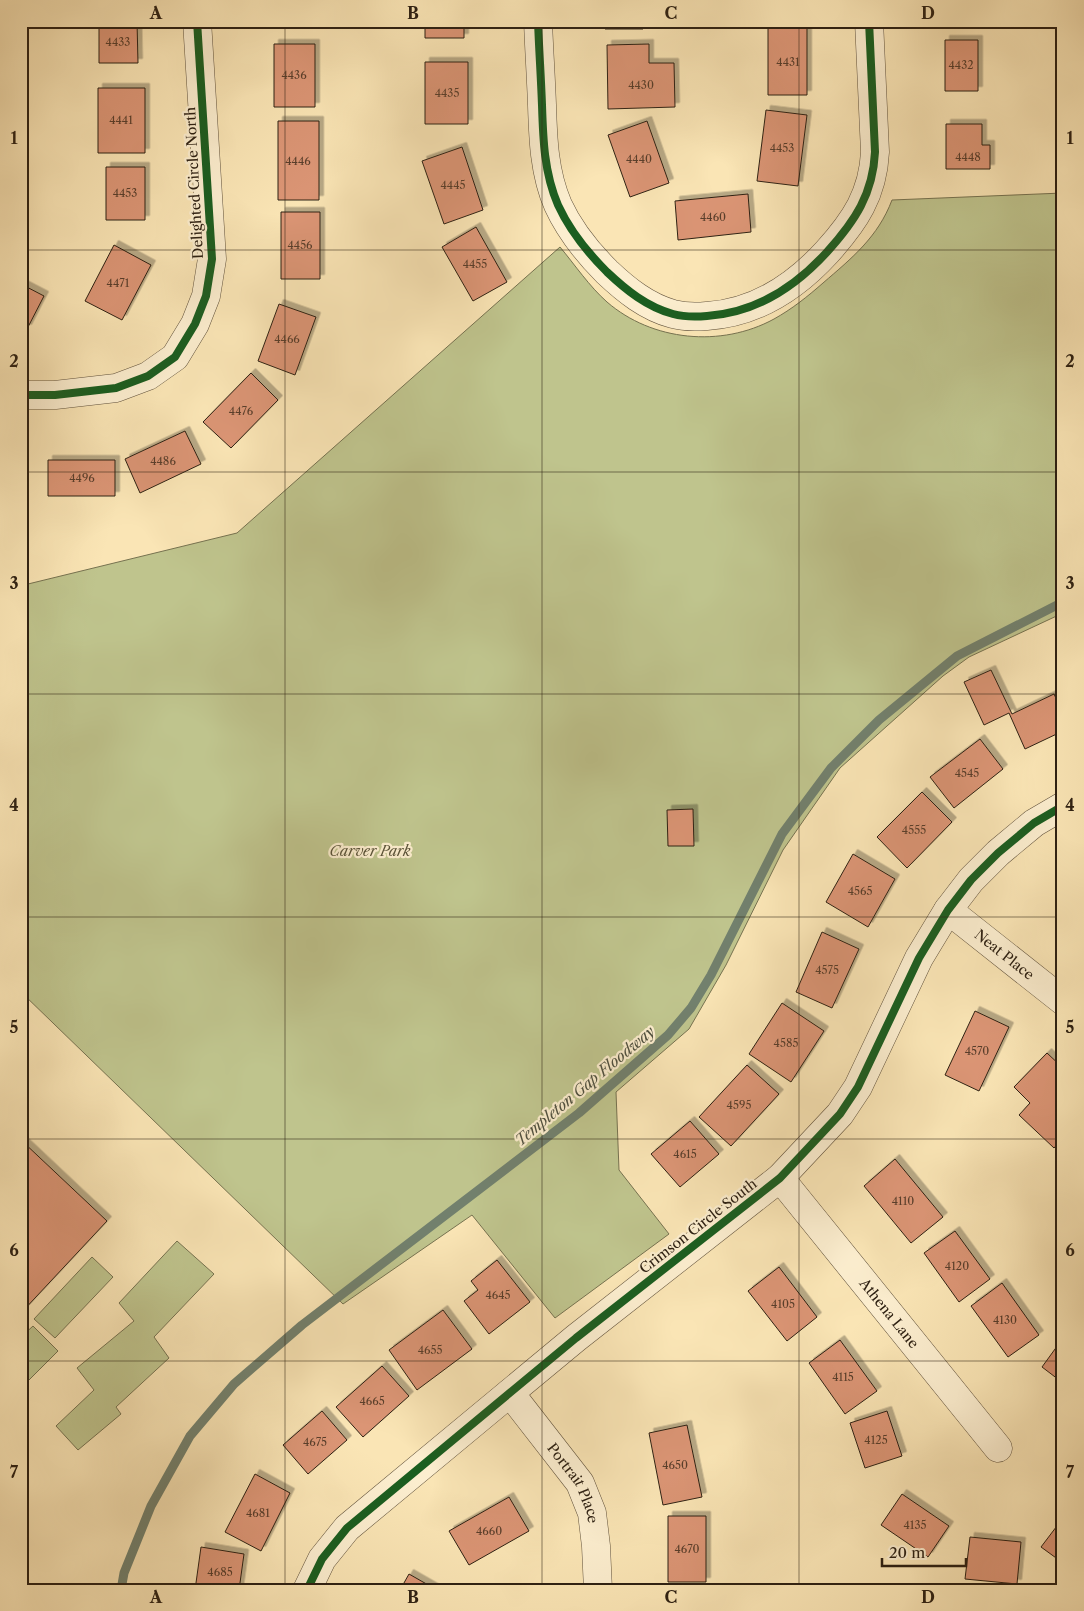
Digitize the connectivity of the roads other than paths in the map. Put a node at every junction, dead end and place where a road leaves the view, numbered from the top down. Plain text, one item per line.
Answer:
1 (197, 21) edge
2 (538, 21) edge
3 (869, 21) edge
4 (21, 394) edge
5 (1063, 806) edge
6 (948, 910) junction
7 (1063, 1001) edge
8 (780, 1178) junction
9 (510, 1392) junction
10 (998, 1448) dead end
11 (307, 1590) edge
12 (598, 1590) edge

1 - 4 street, Delighted Circle North
2 - 3 street
5 - 6 street, Crimson Circle South
6 - 7 street, Neat Place
6 - 8 street, Crimson Circle South
8 - 9 street, Crimson Circle South
8 - 10 street, Athena Lane
9 - 11 street, Crimson Circle South
9 - 12 street, Portrait Place

